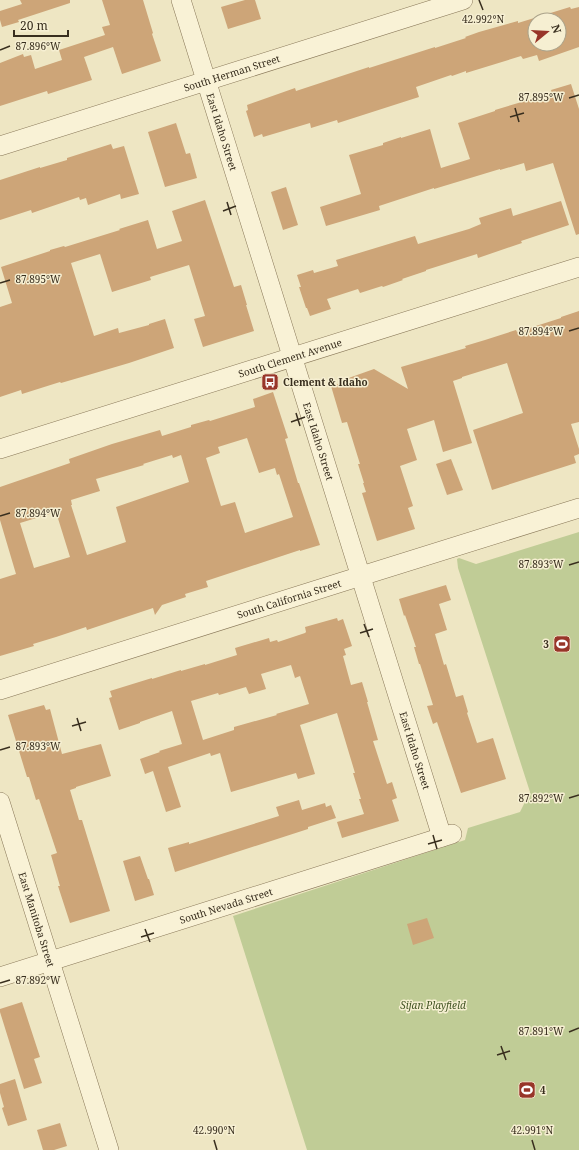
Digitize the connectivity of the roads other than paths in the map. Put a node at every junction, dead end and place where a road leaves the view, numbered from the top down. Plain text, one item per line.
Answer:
1 (181, 0) edge
2 (463, 0) edge
3 (206, 81) junction
4 (0, 146) edge
5 (579, 267) edge
6 (292, 357) junction
7 (0, 449) edge
8 (579, 508) edge
9 (361, 576) junction
10 (0, 690) edge
11 (0, 802) edge
12 (447, 835) joint
13 (50, 961) junction
14 (0, 977) edge
15 (109, 1150) edge

1 - 3 street, East Idaho Street
2 - 3 street, South Herman Street
3 - 4 street, South Herman Street
3 - 6 street, East Idaho Street
5 - 6 street, South Clement Avenue
6 - 7 street, South Clement Avenue
6 - 9 street, East Idaho Street
8 - 9 street, South California Street
9 - 10 street, South California Street
9 - 12 street, East Idaho Street
11 - 13 street, East Manitoba Street
12 - 13 street, South Nevada Street
13 - 14 street, South Nevada Street
13 - 15 street, East Manitoba Street

